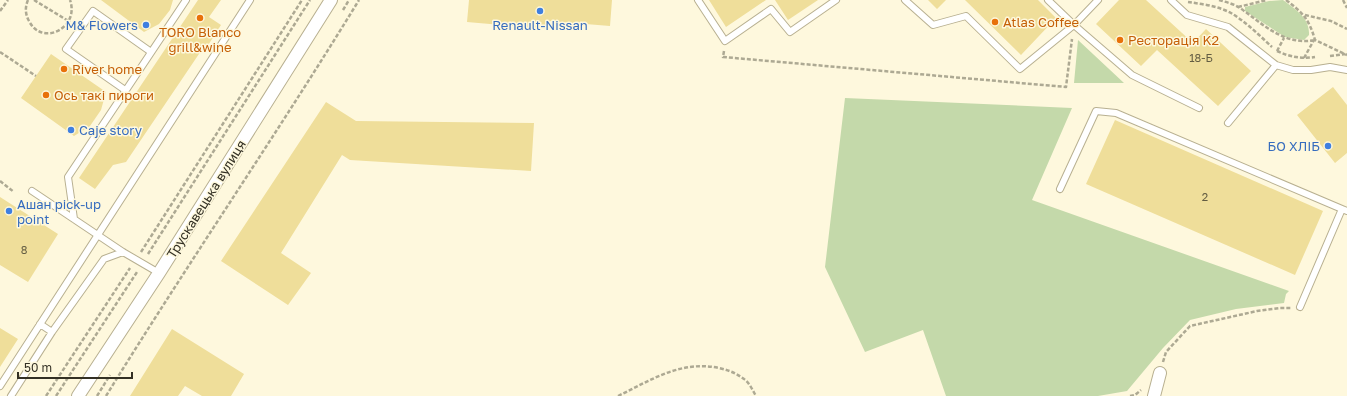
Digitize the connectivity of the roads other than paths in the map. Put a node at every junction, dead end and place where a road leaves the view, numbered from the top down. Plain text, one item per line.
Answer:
1 (186, 0) edge
2 (250, 0) edge
3 (331, 0) edge
4 (698, 0) edge
5 (836, 0) edge
6 (905, 0) edge
7 (1048, 0) edge
8 (1098, 0) edge
9 (1171, 0) edge
10 (1074, 25) junction
11 (151, 52) junction
12 (1276, 66) junction
13 (1347, 70) edge
14 (126, 90) junction
15 (1199, 108) dead end
16 (1228, 123) dead end
17 (1060, 189) dead end
18 (32, 191) dead end
19 (1345, 210) edge
20 (74, 219) junction
21 (97, 235) junction
22 (123, 252) junction
23 (159, 273) junction
24 (1300, 307) road end
25 (40, 324) junction
26 (52, 332) junction
27 (1160, 373) road end
28 (0, 386) edge
29 (11, 396) edge
30 (78, 396) edge
31 (1154, 396) edge

1 - 11 lane
2 - 21 lane
3 - 23 street, Трускавецька вулиця
4 - 5 lane
6 - 10 lane
7 - 10 lane
8 - 10 lane
9 - 12 lane
10 - 15 lane
11 - 14 lane
11 - 14 lane
12 - 13 lane
12 - 16 lane
14 - 20 lane
17 - 19 lane
18 - 20 lane
19 - 24 lane
20 - 21 lane
21 - 22 lane
21 - 25 lane
22 - 23 lane
22 - 26 lane
23 - 30 street, Трускавецька вулиця
25 - 26 lane
25 - 28 lane
26 - 29 lane
27 - 31 street

